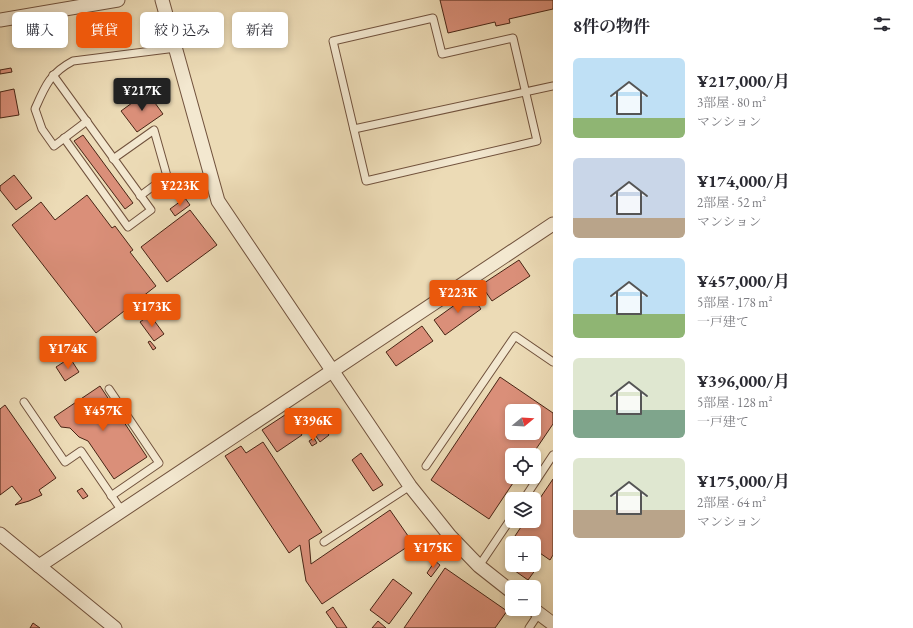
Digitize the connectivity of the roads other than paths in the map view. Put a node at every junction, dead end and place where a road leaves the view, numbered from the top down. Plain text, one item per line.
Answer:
1 (118, 0) edge
2 (162, 0) edge
3 (166, 12) edge
4 (0, 20) edge
5 (176, 48) joint
6 (53, 75) junction
7 (553, 86) edge
8 (525, 92) junction
9 (86, 121) junction
10 (354, 130) junction
11 (64, 138) junction
12 (113, 159) junction
13 (140, 196) junction
14 (553, 224) edge
15 (553, 362) edge
16 (332, 372) junction
17 (109, 389) dead end
18 (24, 402) dead end
19 (553, 455) edge
20 (426, 466) dead end
21 (410, 486) junction
22 (529, 492) edge
23 (111, 496) junction
24 (122, 511) junction
25 (505, 527) edge
26 (0, 534) edge
27 (324, 542) dead end
28 (39, 566) junction
29 (479, 566) junction
30 (505, 586) edge
31 (541, 615) edge
32 (534, 616) edge
33 (553, 624) edge
34 (115, 628) edge
35 (529, 628) edge

1 - 4 street
2 - 3 street
5 - 6 lane
5 - 16 street
6 - 9 lane
6 - 11 lane
7 - 8 lane
8 - 10 lane
8 - 10 lane
8 - 10 lane
9 - 11 lane
9 - 12 lane
11 - 13 lane
12 - 13 lane
12 - 13 lane
14 - 16 street
15 - 20 lane
16 - 21 street
16 - 24 street
17 - 23 lane
18 - 23 lane
19 - 22 lane
21 - 27 lane
21 - 29 street
23 - 24 lane
24 - 28 street
25 - 29 lane
26 - 28 street
28 - 34 street
29 - 30 street
31 - 33 street
32 - 35 lane

